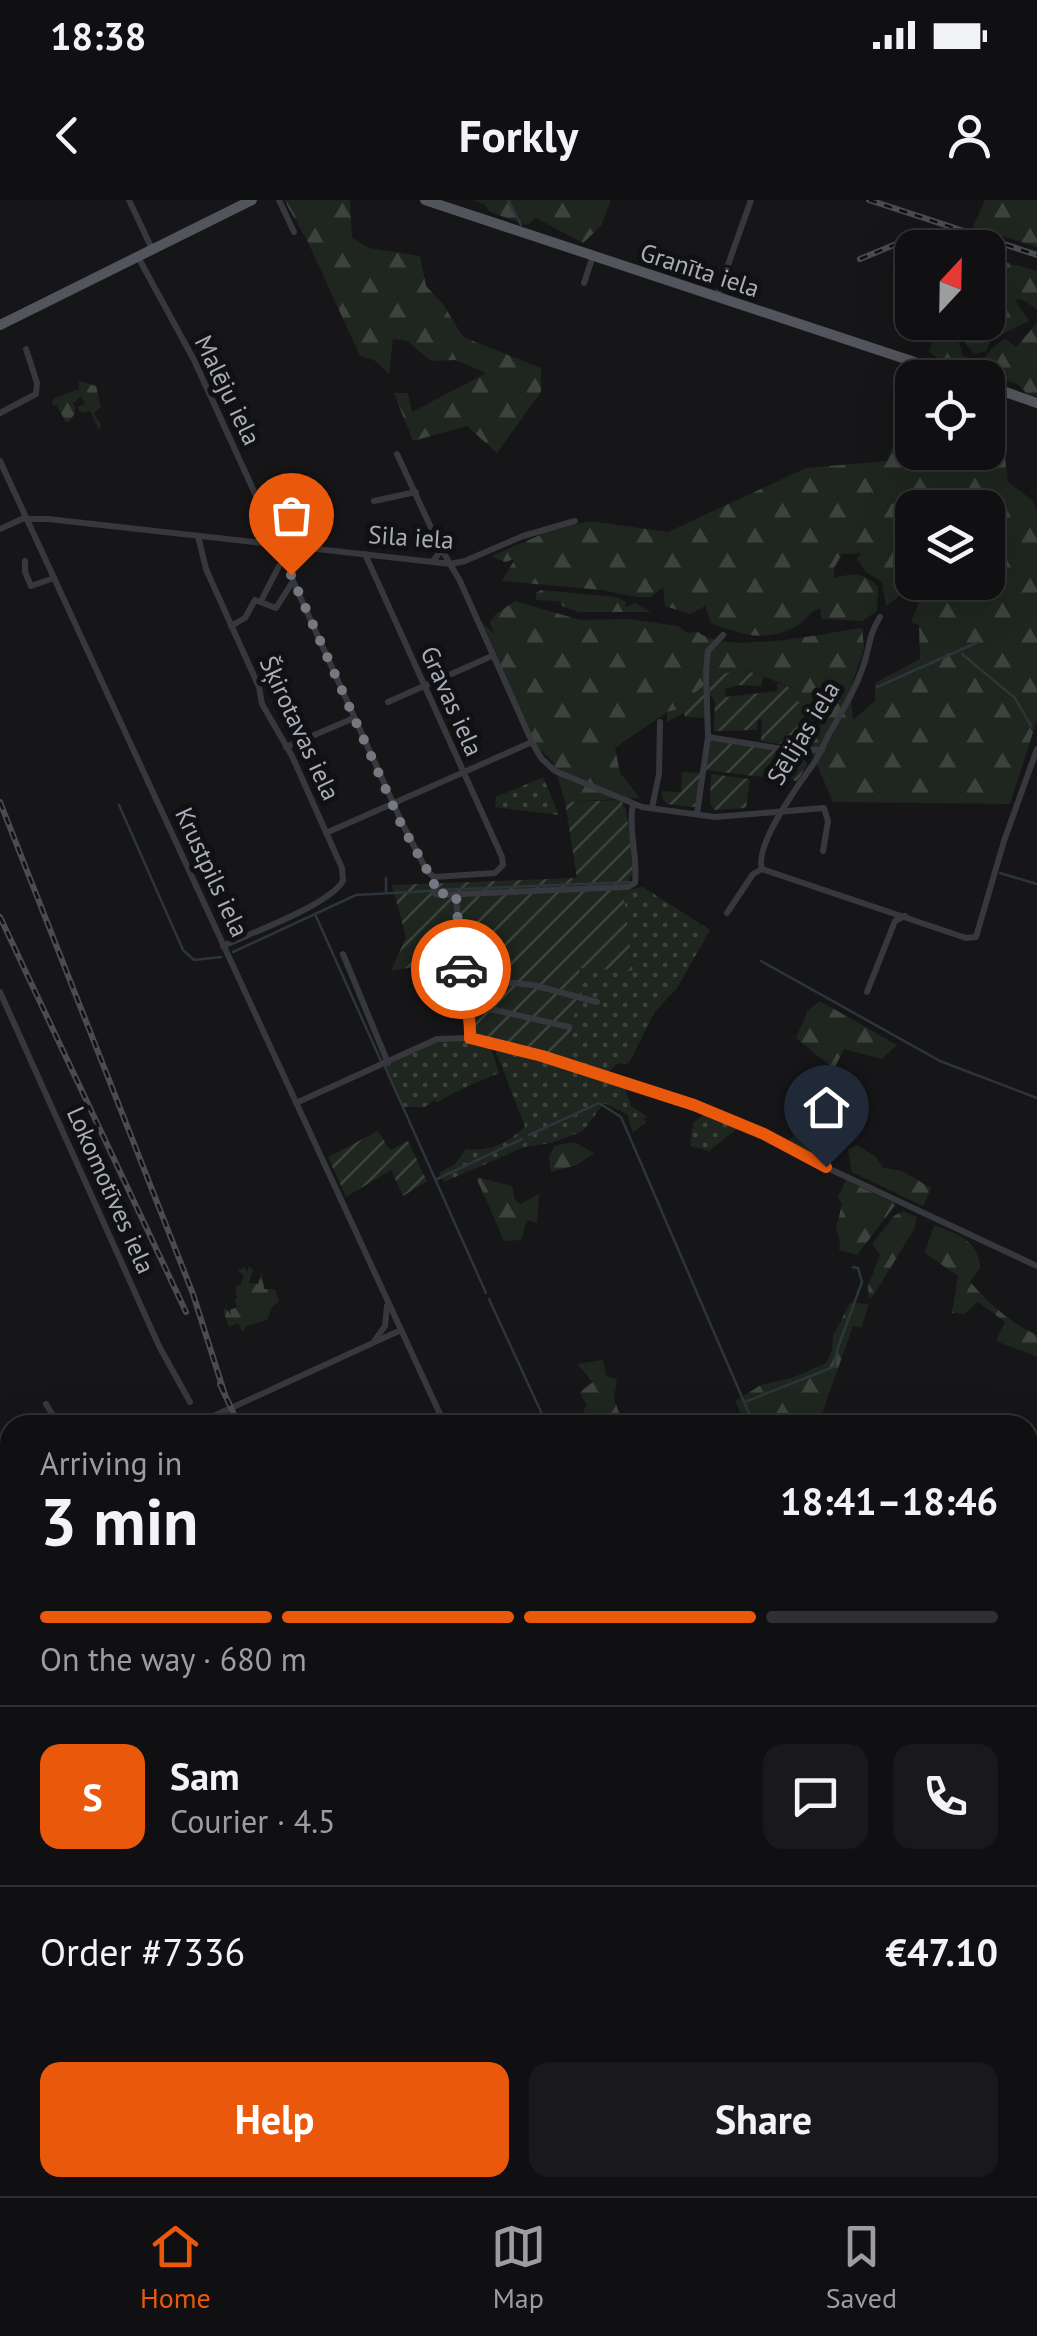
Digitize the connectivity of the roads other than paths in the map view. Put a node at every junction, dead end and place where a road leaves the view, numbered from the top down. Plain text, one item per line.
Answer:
1 (129, 200) edge
2 (252, 200) edge
3 (279, 200) edge
4 (425, 200) edge
5 (751, 200) edge
6 (294, 232) dead end
7 (152, 250) junction
8 (593, 255) junction
9 (138, 256) junction
10 (584, 282) dead end
11 (717, 296) junction
12 (0, 325) edge
13 (26, 349) dead end
14 (909, 360) edge
15 (1005, 392) edge
16 (1037, 403) edge
17 (0, 413) edge
18 (397, 454) dead end
19 (0, 462) edge
20 (416, 492) junction
21 (374, 500) dead end
22 (27, 519) junction
23 (575, 521) dead end
24 (0, 528) edge
25 (198, 536) junction
26 (439, 545) junction
27 (279, 546) junction
28 (365, 554) junction
29 (25, 561) dead end
30 (432, 562) junction
31 (451, 564) junction
32 (279, 566) dead end
33 (54, 578) junction
34 (294, 581) junction
35 (261, 601) junction
36 (880, 617) dead end
37 (866, 624) dead end
38 (231, 626) junction
39 (723, 635) dead end
40 (868, 637) junction
41 (492, 656) junction
42 (424, 686) junction
43 (388, 702) dead end
44 (354, 718) junction
45 (660, 722) dead end
46 (708, 737) junction
47 (532, 742) junction
48 (286, 747) junction
49 (1037, 749) edge
50 (822, 750) junction
51 (463, 772) junction
52 (393, 803) junction
53 (633, 804) junction
54 (652, 808) junction
55 (779, 810) junction
56 (697, 814) junction
57 (326, 833) junction
58 (823, 850) dead end
59 (762, 869) junction
60 (434, 877) junction
61 (456, 894) junction
62 (727, 914) dead end
63 (906, 916) junction
64 (223, 946) junction
65 (342, 954) dead end
66 (462, 977) junction
67 (0, 992) edge
68 (867, 992) dead end
69 (597, 1002) dead end
70 (471, 1009) junction
71 (569, 1027) dead end
72 (470, 1038) junction
73 (388, 1063) junction
74 (296, 1104) junction
75 (1037, 1266) edge
76 (387, 1300) junction
77 (401, 1330) junction
78 (370, 1344) junction
79 (190, 1402) dead end
80 (46, 1404) dead end
81 (53, 1415) edge
82 (216, 1415) edge
83 (441, 1415) edge

1 - 7 street
2 - 7 main road
3 - 6 street
4 - 8 main road, Granīta iela
5 - 11 street
7 - 9 main road
8 - 10 street
8 - 11 main road, Granīta iela
9 - 12 main road
9 - 27 street, Malēju iela
11 - 14 main road, Granīta iela
13 - 17 street
15 - 16 main road
18 - 20 street
19 - 22 street, Krustpils iela
20 - 21 street
20 - 26 street
22 - 24 street, Sila iela
22 - 25 street, Sila iela
22 - 33 street, Krustpils iela
23 - 31 street, Sila iela
25 - 27 street, Sila iela
25 - 38 street, Šķirotavas iela
26 - 30 street
26 - 31 street
27 - 28 street, Sila iela
27 - 34 street, Malēju iela
28 - 30 street, Sila iela
28 - 42 street, Gravas iela
29 - 33 street
30 - 31 street, Sila iela
31 - 41 street
32 - 35 street
33 - 64 street, Krustpils iela
34 - 35 street
34 - 44 street, Malēju iela
35 - 38 street
36 - 40 street, Sēlijas iela
37 - 40 street
38 - 48 street, Šķirotavas iela
39 - 46 street
40 - 50 street, Sēlijas iela
41 - 42 street
41 - 47 street
42 - 43 street
42 - 51 street, Gravas iela
44 - 48 street
44 - 52 street, Malēju iela
45 - 54 street
46 - 50 street
46 - 56 street
47 - 51 street
47 - 53 street
48 - 57 street, Šķirotavas iela
49 - 63 street
50 - 55 street, Sēlijas iela
51 - 52 street
51 - 60 street, Gravas iela
52 - 57 street
52 - 60 street, Malēju iela
53 - 54 street
53 - 61 street
54 - 56 street
55 - 56 street
55 - 58 street
55 - 59 street, Sēlijas iela
57 - 64 street, Šķirotavas iela
59 - 62 street, Sēlijas iela
59 - 63 street
60 - 61 street
61 - 66 street
63 - 68 street
64 - 74 street, Krustpils iela
65 - 73 street
66 - 69 street
66 - 70 street
67 - 79 street, Lokomotīves iela
70 - 71 street
70 - 72 street
72 - 73 street
72 - 75 street
73 - 74 street
74 - 76 street, Krustpils iela
76 - 77 street, Krustpils iela
76 - 78 street
77 - 78 street
77 - 83 street, Krustpils iela
78 - 82 street
80 - 81 street

